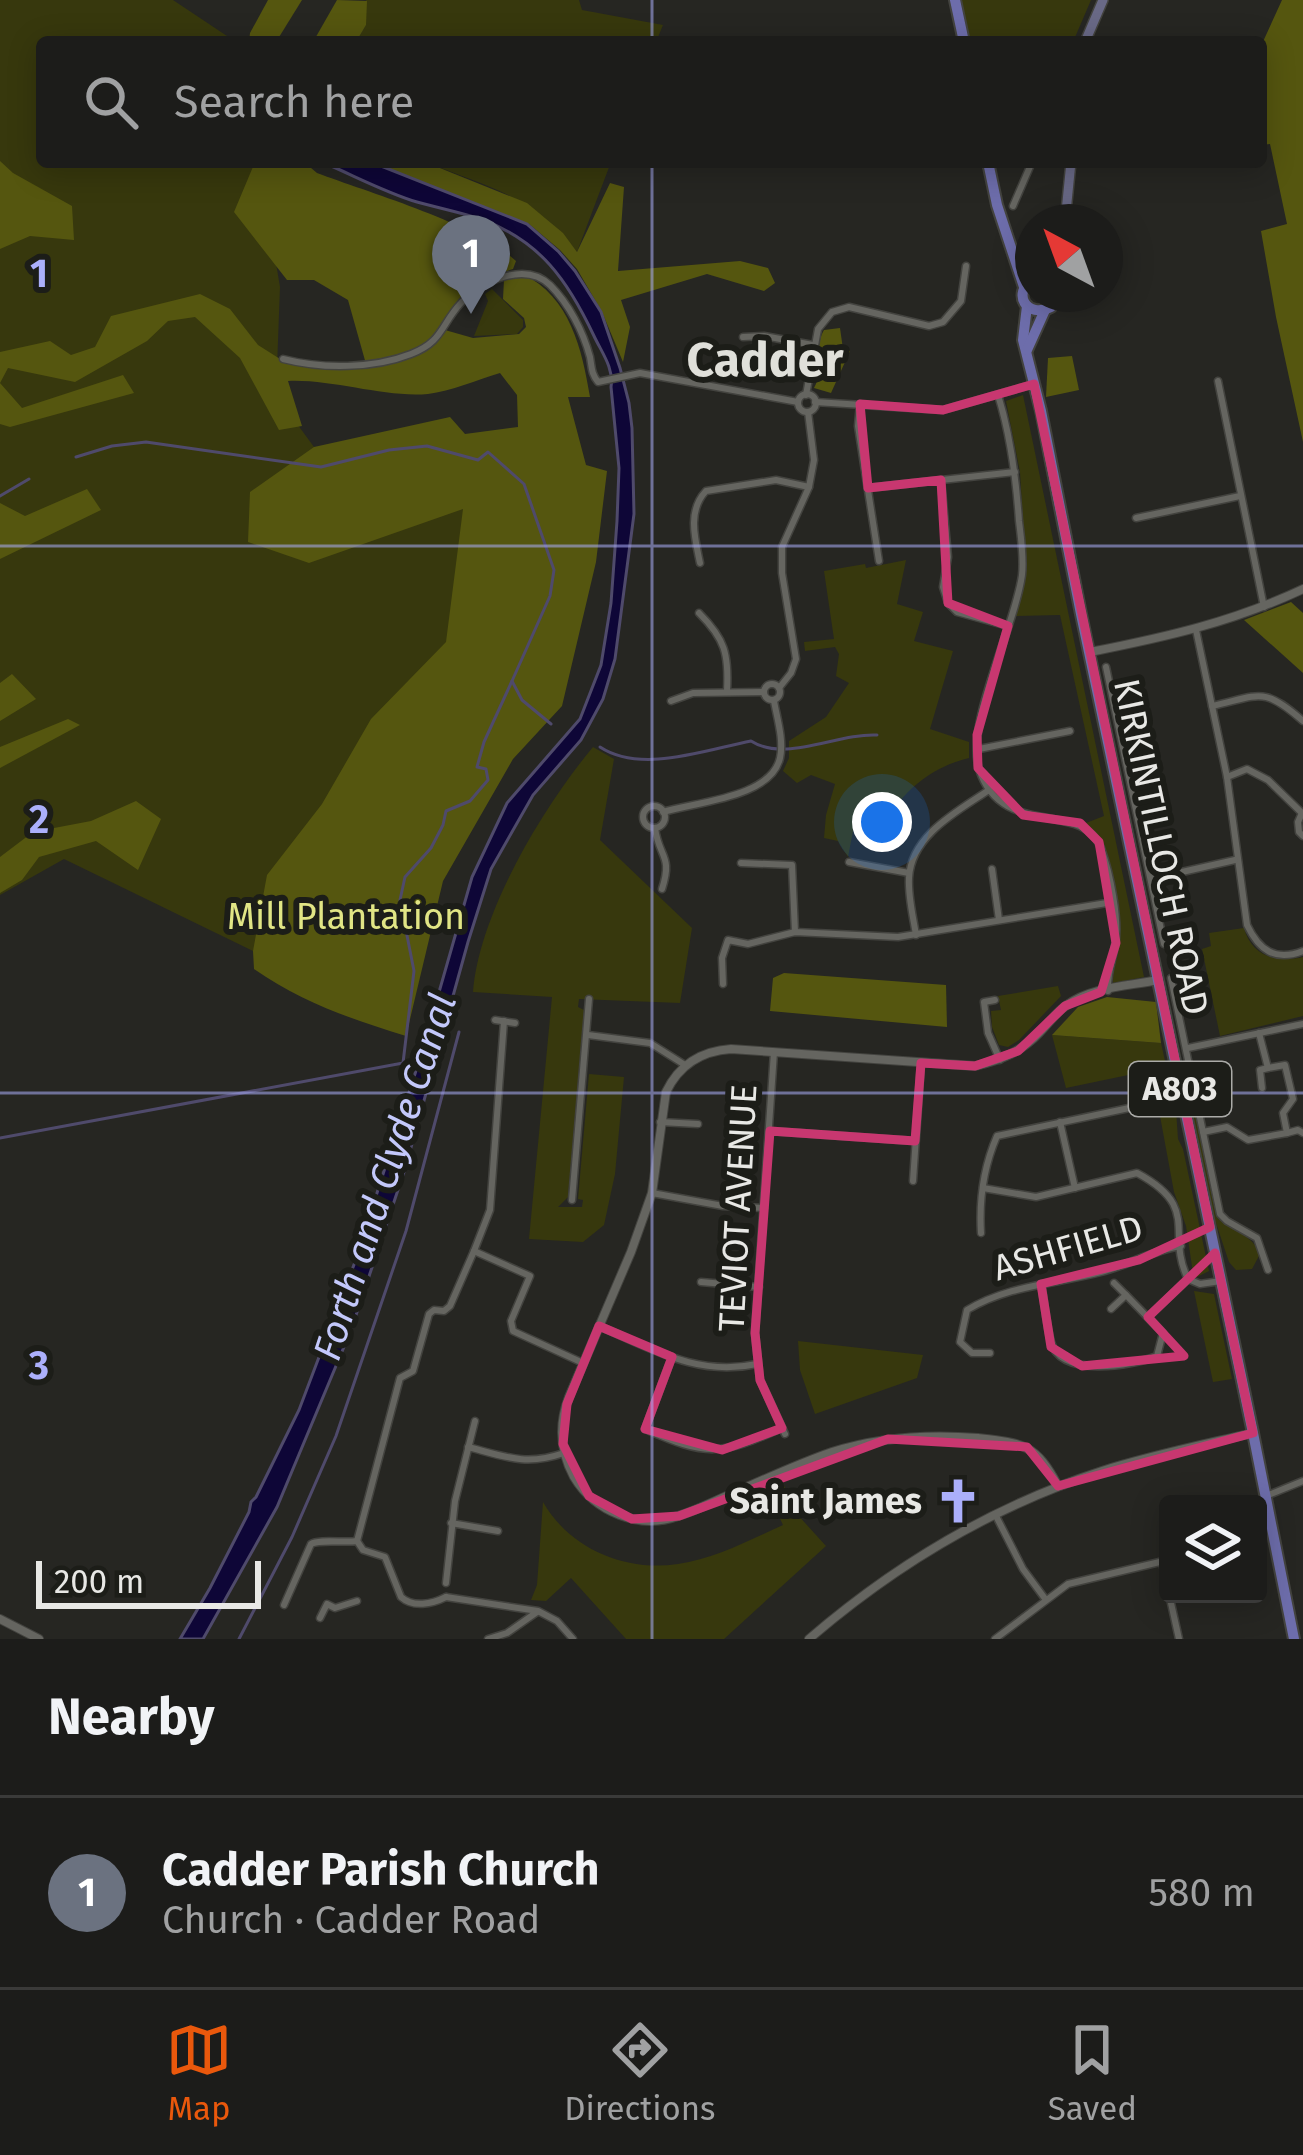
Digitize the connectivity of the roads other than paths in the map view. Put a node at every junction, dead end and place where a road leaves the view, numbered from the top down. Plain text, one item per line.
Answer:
1 (955, 0) edge
2 (1103, 0) edge
3 (963, 36) edge
4 (1087, 36) edge
5 (989, 168) edge
6 (1029, 168) edge
7 (1070, 168) edge
8 (1067, 204) edge
9 (1012, 206) dead end
10 (1015, 255) edge
11 (966, 266) dead end
12 (1027, 312) edge
13 (1044, 312) edge
14 (742, 337) dead end
15 (813, 345) junction
16 (1027, 350) junction
17 (283, 359) dead end
18 (1218, 381) dead end
19 (1034, 384) junction
20 (806, 394) junction
21 (998, 395) junction
22 (798, 402) junction
23 (815, 402) junction
24 (860, 404) junction
25 (808, 412) junction
26 (1015, 472) junction
27 (941, 479) junction
28 (809, 487) junction
29 (868, 488) junction
30 (1240, 496) junction
31 (1136, 518) dead end
32 (879, 562) dead end
33 (700, 563) dead end
34 (1303, 589) edge
35 (1264, 607) junction
36 (700, 613) dead end
37 (1008, 626) junction
38 (1196, 630) junction
39 (1090, 652) junction
40 (1106, 667) dead end
41 (779, 688) junction
42 (727, 691) junction
43 (764, 692) junction
44 (671, 701) dead end
45 (774, 701) junction
46 (1212, 706) junction
47 (1303, 721) edge
48 (1070, 731) dead end
49 (979, 749) junction
50 (1227, 777) junction
51 (989, 790) junction
52 (663, 812) junction
53 (1303, 814) edge
54 (655, 828) junction
55 (1303, 836) edge
56 (1237, 860) junction
57 (849, 862) dead end
58 (741, 863) dead end
59 (678, 866) dead end
60 (668, 867) junction
61 (992, 868) dead end
62 (909, 873) junction
63 (1151, 879) junction
64 (662, 889) dead end
65 (1113, 902) junction
66 (999, 920) junction
67 (795, 932) junction
68 (916, 934) junction
69 (1164, 944) dead end
70 (1303, 951) edge
71 (1164, 979) junction
72 (723, 984) dead end
73 (1108, 991) junction
74 (589, 999) dead end
75 (995, 1000) dead end
76 (515, 1023) dead end
77 (1303, 1024) edge
78 (1259, 1033) junction
79 (588, 1035) junction
80 (1188, 1048) junction
81 (774, 1052) junction
82 (1000, 1060) junction
83 (921, 1063) junction
84 (685, 1065) junction
85 (1268, 1068) junction
86 (1262, 1088) dead end
87 (1148, 1104) dead end
88 (660, 1122) junction
89 (1060, 1122) junction
90 (698, 1124) dead end
91 (770, 1131) junction
92 (1203, 1132) junction
93 (1287, 1133) junction
94 (1303, 1133) edge
95 (915, 1141) junction
96 (913, 1181) dead end
97 (983, 1188) junction
98 (1075, 1188) junction
99 (652, 1192) junction
100 (572, 1200) dead end
101 (764, 1208) junction
102 (981, 1232) dead end
103 (1181, 1246) junction
104 (474, 1251) junction
105 (1268, 1270) dead end
106 (1188, 1280) junction
107 (1221, 1280) junction
108 (700, 1282) dead end
109 (1114, 1283) dead end
110 (1041, 1284) junction
111 (759, 1287) junction
112 (1126, 1295) junction
113 (1111, 1309) dead end
114 (1148, 1317) junction
115 (598, 1327) junction
116 (990, 1352) dead end
117 (672, 1357) junction
118 (583, 1363) junction
119 (757, 1364) junction
120 (475, 1421) dead end
121 (1253, 1433) junction
122 (468, 1447) junction
123 (565, 1453) junction
124 (1303, 1481) edge
125 (1058, 1486) junction
126 (1267, 1495) edge
127 (1267, 1496) joint
128 (995, 1514) junction
129 (451, 1523) junction
130 (498, 1531) dead end
131 (357, 1541) junction
132 (1159, 1562) edge
133 (446, 1590) junction
134 (1046, 1600) junction
135 (357, 1601) dead end
136 (1171, 1603) edge
137 (284, 1605) dead end
138 (538, 1611) junction
139 (320, 1618) dead end
140 (0, 1619) edge
141 (39, 1639) edge
142 (488, 1639) edge
143 (573, 1639) edge
144 (809, 1639) edge
145 (994, 1639) edge
146 (1179, 1639) edge
147 (1294, 1639) edge

1 - 3 main road
2 - 4 main road
5 - 10 main road, A803
6 - 9 street
7 - 8 main road
11 - 15 street
12 - 16 main road, KIRKINTILLOCH ROAD / A803
13 - 16 main road
14 - 15 street
15 - 20 street
16 - 19 main road, KIRKINTILLOCH ROAD / A803
17 - 22 street
18 - 30 street
19 - 21 street
19 - 39 main road, KIRKINTILLOCH ROAD / A803
20 - 22 street
20 - 23 street
21 - 24 street
21 - 26 street
22 - 25 street
23 - 24 street
23 - 25 street
24 - 29 street
25 - 28 street
26 - 27 street
26 - 37 street
27 - 29 street
27 - 37 street
28 - 33 street
28 - 41 street
29 - 32 street
30 - 31 street
30 - 35 street
34 - 35 street
35 - 38 street
36 - 42 street
37 - 49 street
38 - 39 street
38 - 46 street
39 - 71 main road, KIRKINTILLOCH ROAD / A803
40 - 63 street
41 - 43 street
41 - 45 street
42 - 43 street
42 - 44 street
43 - 45 street
45 - 52 street
46 - 47 street
46 - 50 street
48 - 49 street
49 - 51 street
50 - 53 street
50 - 56 street
51 - 62 street
51 - 65 street
52 - 54 street
52 - 54 street
53 - 55 street
54 - 60 street
56 - 63 street
56 - 70 street
57 - 62 street
58 - 67 street
59 - 60 street
60 - 64 street
61 - 66 street
62 - 68 street
63 - 69 street
65 - 66 street
65 - 73 street
66 - 68 street
67 - 68 street
67 - 72 street
71 - 73 street
71 - 80 street, KIRKINTILLOCH ROAD
71 - 107 main road, KIRKINTILLOCH ROAD / A803
73 - 82 street
74 - 79 street
75 - 82 street
76 - 104 street
77 - 78 street
78 - 80 street
78 - 85 street
79 - 84 street
79 - 100 street
80 - 92 street, KIRKINTILLOCH ROAD
81 - 83 street
81 - 84 street
81 - 91 street, TEVIOT AVENUE
82 - 83 street
83 - 95 street
84 - 88 street
85 - 86 street
85 - 93 street
87 - 89 street
88 - 90 street
88 - 99 street
89 - 97 street
89 - 98 street
91 - 95 street
91 - 101 street, TEVIOT AVENUE
92 - 93 street
92 - 105 street, KIRKINTILLOCH ROAD
93 - 94 street
95 - 96 street
97 - 98 street
97 - 102 street
98 - 103 street
99 - 101 street
99 - 115 street
101 - 111 street, TEVIOT AVENUE
103 - 106 street
103 - 110 street, ASHFIELD
104 - 118 street
104 - 131 street
106 - 107 street
106 - 114 street
107 - 121 main road, KIRKINTILLOCH ROAD / A803
108 - 111 street
109 - 112 street
110 - 114 street
110 - 116 street, ASHFIELD
111 - 119 street, TEVIOT AVENUE
112 - 113 street
112 - 114 street
115 - 117 street
115 - 118 street
117 - 119 street
117 - 119 street, TEVIOT AVENUE
118 - 123 street
120 - 122 street
121 - 125 street
121 - 126 main road, KIRKINTILLOCH ROAD / A803
122 - 123 street
122 - 129 street
123 - 125 street
124 - 127 street
125 - 128 street
127 - 147 main road, KIRKINTILLOCH ROAD / A803
128 - 134 street
128 - 144 street
129 - 130 street
129 - 133 street
131 - 133 street
131 - 137 street
132 - 134 street
133 - 138 street
134 - 145 street
135 - 139 street
136 - 146 street
138 - 142 street
138 - 143 street
140 - 141 street

